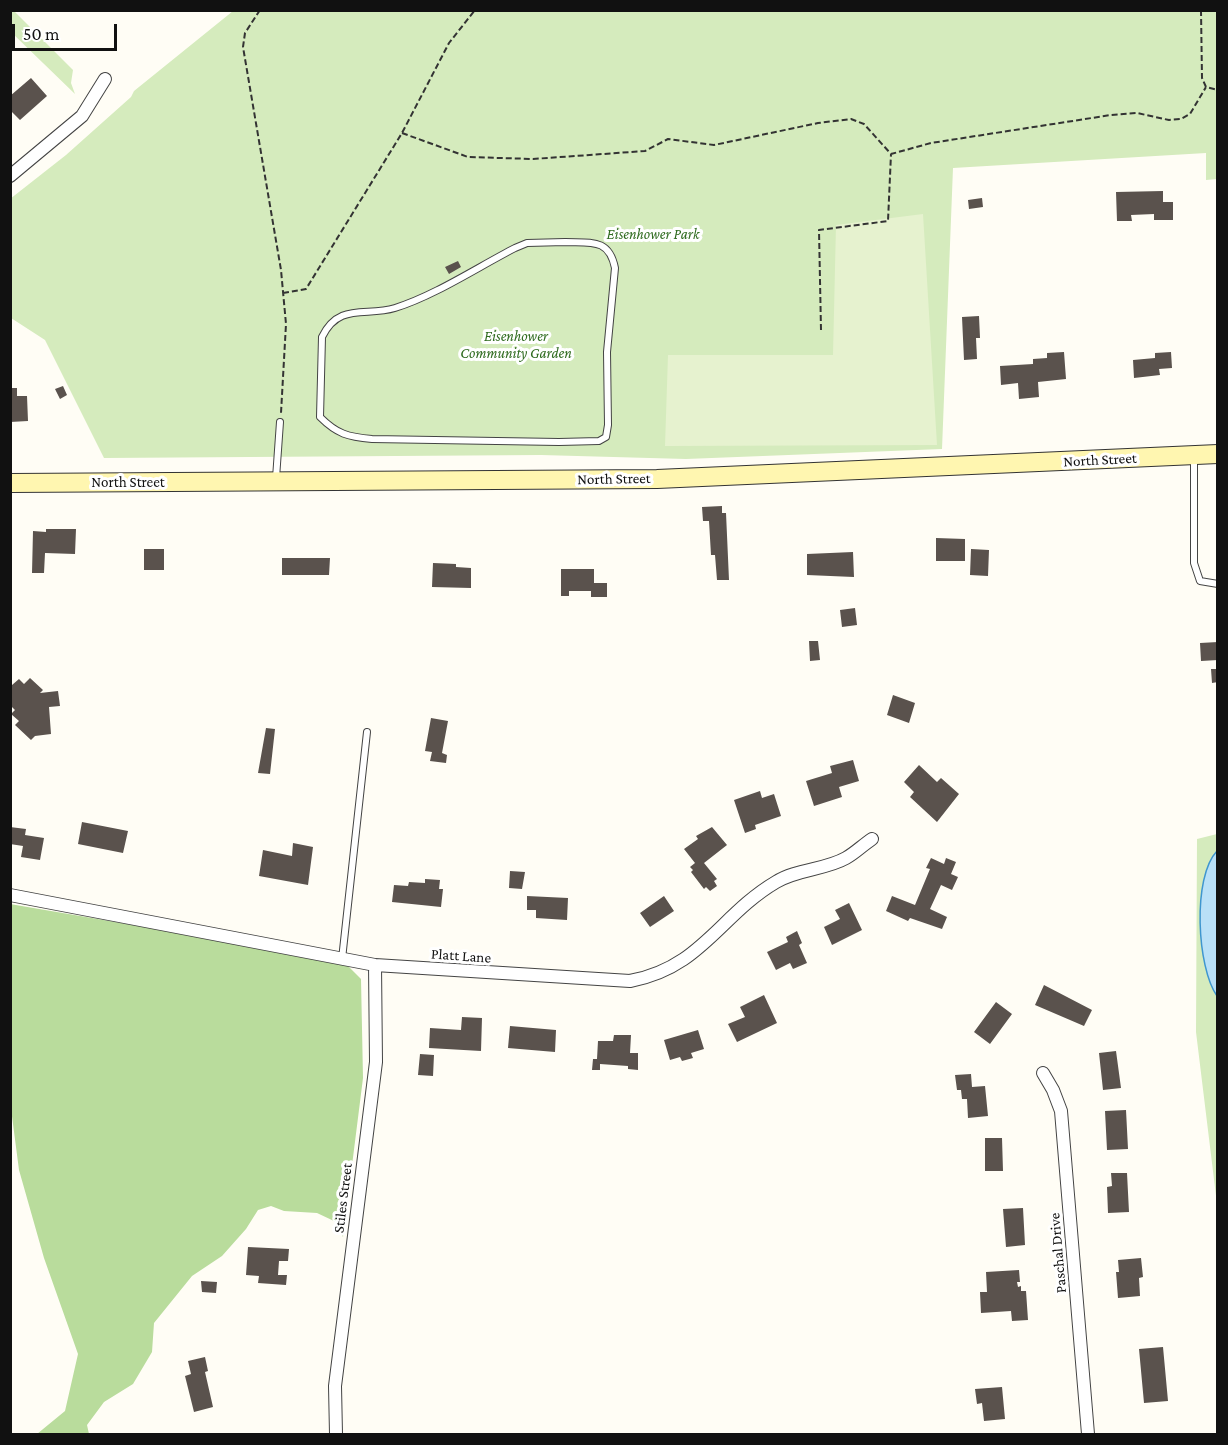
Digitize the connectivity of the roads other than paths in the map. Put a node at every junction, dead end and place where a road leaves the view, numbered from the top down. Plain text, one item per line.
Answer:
1 (105, 79) dead end
2 (10, 176) edge
3 (321, 362) joint
4 (280, 422) road end
5 (1218, 454) edge
6 (1194, 455) junction
7 (276, 481) junction
8 (10, 483) edge
9 (1218, 584) edge
10 (367, 732) dead end
11 (872, 839) dead end
12 (10, 895) edge
13 (342, 960) junction
14 (375, 965) junction
15 (1042, 1073) dead end
16 (336, 1434) edge
17 (1088, 1434) edge

1 - 2 street
3 - 3 lane
4 - 7 lane
5 - 6 main road, North Street
6 - 7 main road, North Street
6 - 9 lane
7 - 8 main road, North Street
10 - 13 lane
11 - 14 street, Platt Lane
12 - 13 street, Platt Lane
13 - 14 street, Platt Lane
14 - 16 street, Stiles Street
15 - 17 street, Paschal Drive

